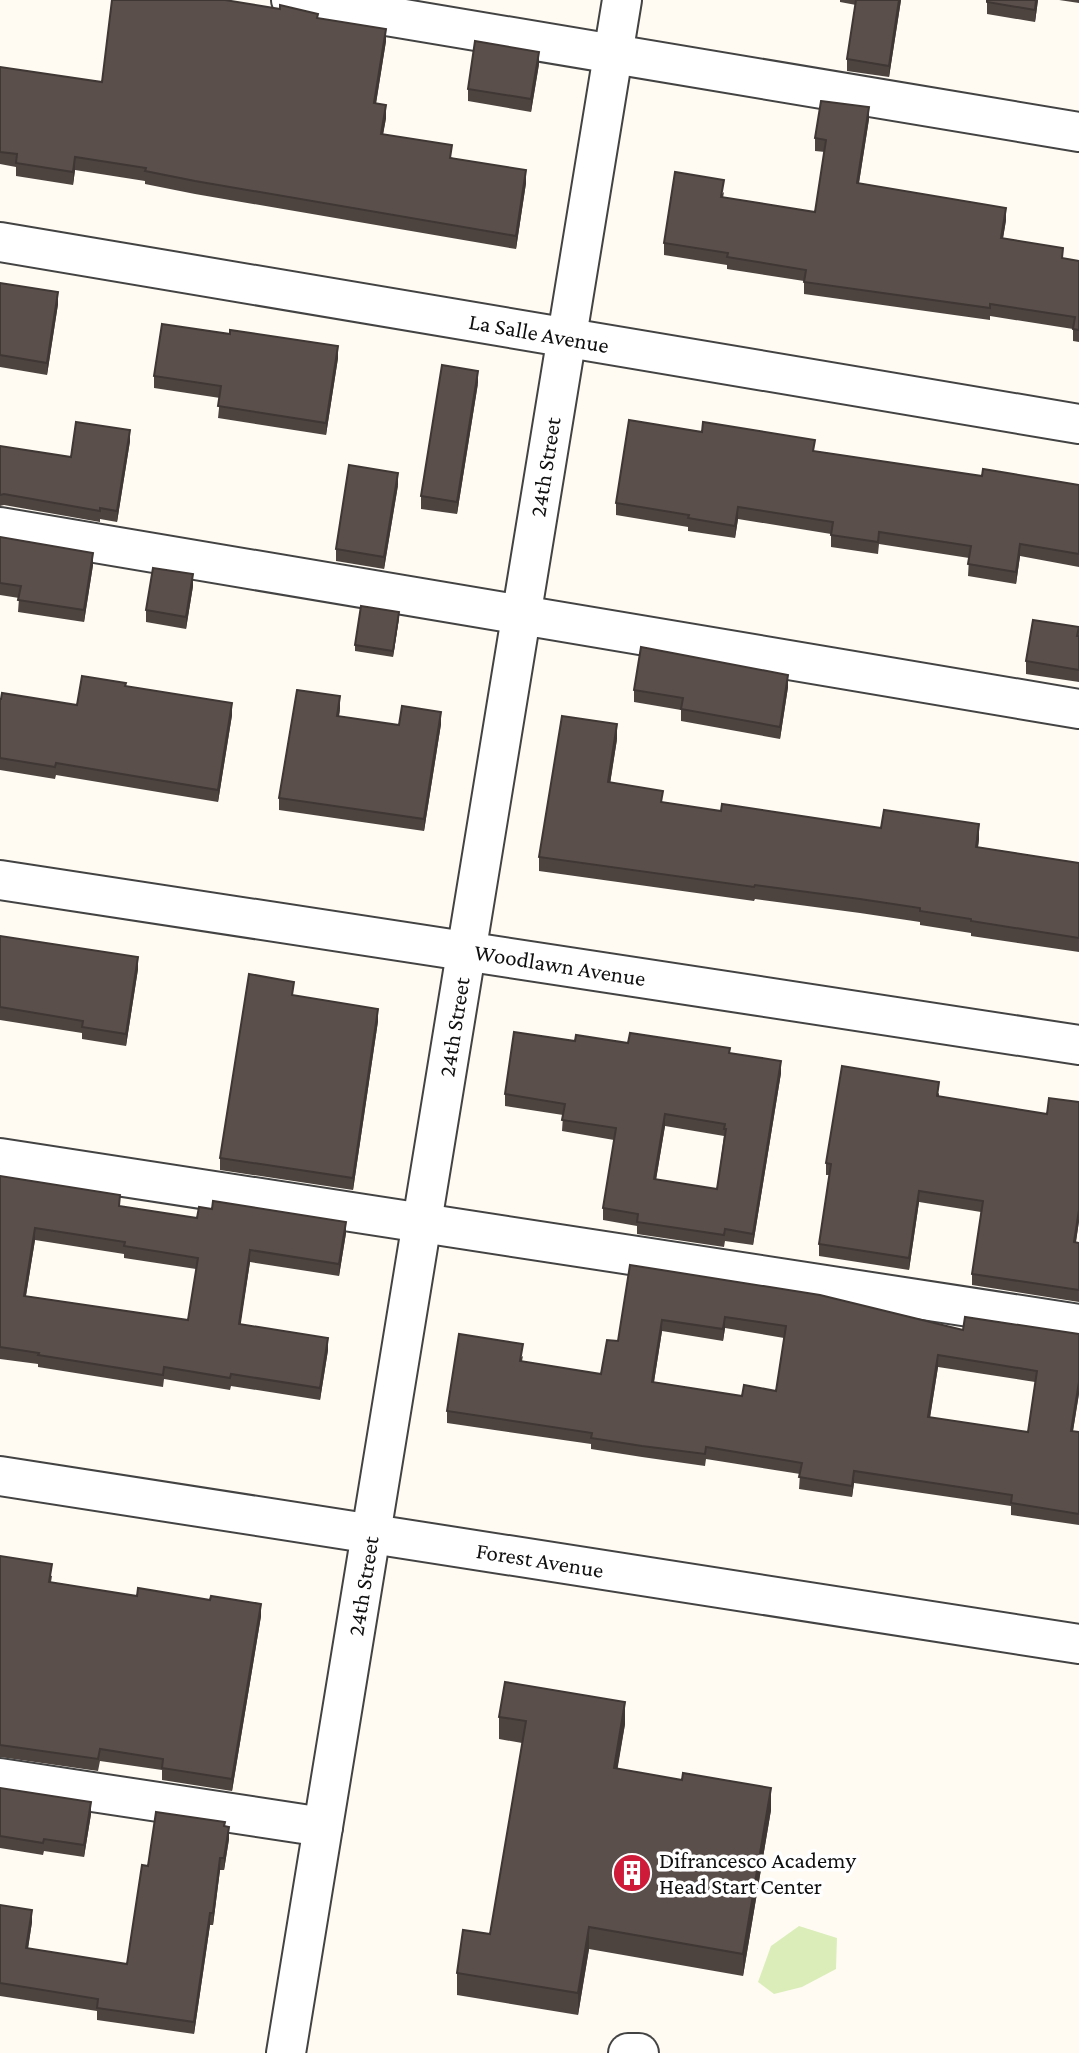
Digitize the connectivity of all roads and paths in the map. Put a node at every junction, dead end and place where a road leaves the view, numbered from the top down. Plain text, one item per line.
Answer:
1 (291, 0) edge
2 (622, 0) edge
3 (613, 54) junction
4 (1079, 132) edge
5 (0, 242) edge
6 (566, 338) junction
7 (1079, 424) edge
8 (0, 527) edge
9 (521, 615) junction
10 (1079, 709) edge
11 (0, 880) edge
12 (466, 951) junction
13 (1079, 1045) edge
14 (0, 1158) edge
15 (422, 1223) junction
16 (1079, 1324) edge
17 (0, 1476) edge
18 (371, 1533) junction
19 (1079, 1644) edge
20 (0, 1778) edge
21 (323, 1827) junction
22 (286, 2053) edge
23 (628, 2053) edge
24 (639, 2053) edge

1 - 3 street
2 - 3 street, 24th Street
3 - 4 street
3 - 6 street, 24th Street
5 - 6 street, La Salle Avenue
6 - 7 street, La Salle Avenue
6 - 9 street, 24th Street
8 - 9 street
9 - 10 street
9 - 12 street, 24th Street
11 - 12 street, Woodlawn Avenue
12 - 13 street, Woodlawn Avenue
12 - 15 street, 24th Street
14 - 15 street
15 - 16 street
15 - 18 street, 24th Street
17 - 18 street, Forest Avenue
18 - 19 street, Forest Avenue
18 - 21 street, 24th Street
20 - 21 street
21 - 22 street, 24th Street
23 - 24 street

